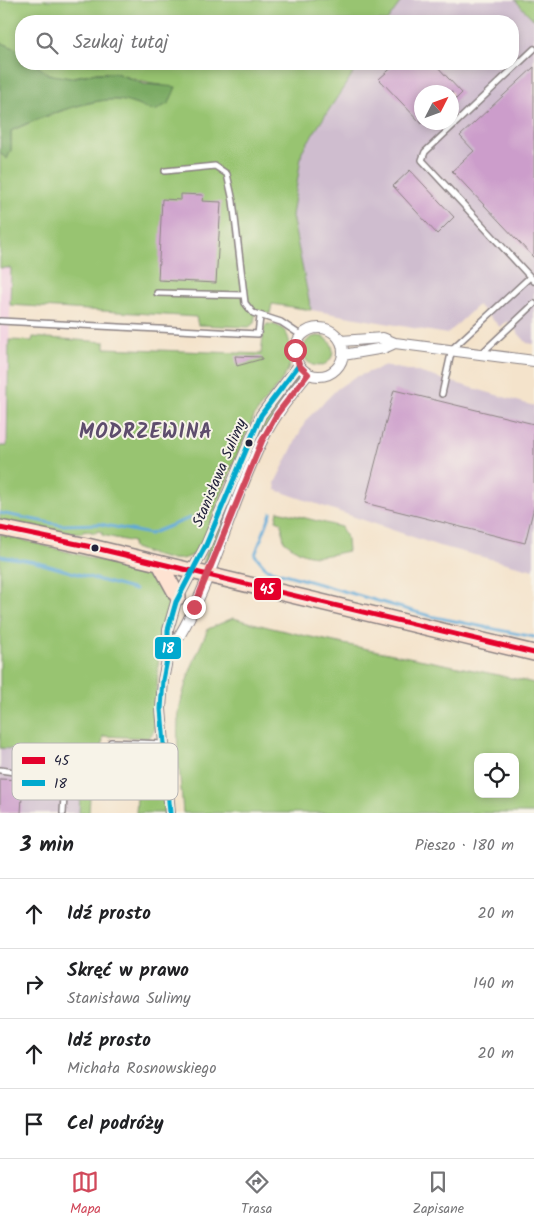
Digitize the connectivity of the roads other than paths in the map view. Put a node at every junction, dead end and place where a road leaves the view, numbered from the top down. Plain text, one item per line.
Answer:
1 (534, 49) edge
2 (519, 63) edge
3 (512, 70) edge
4 (165, 171) dead end
5 (532, 279) edge
6 (157, 293) dead end
7 (244, 295) junction
8 (534, 304) edge
9 (260, 318) junction
10 (0, 322) edge
11 (302, 336) junction
12 (340, 341) junction
13 (395, 343) junction
14 (452, 350) junction
15 (481, 354) junction
16 (343, 355) junction
17 (534, 361) edge
18 (299, 365) junction
19 (308, 374) junction
20 (442, 394) dead end
21 (0, 528) edge
22 (160, 564) junction
23 (191, 571) junction
24 (208, 576) junction
25 (178, 597) junction
26 (534, 654) edge
27 (168, 655) junction
28 (111, 742) dead end
29 (138, 743) edge
30 (164, 743) edge
31 (64, 800) edge
32 (169, 800) edge
33 (63, 813) edge
34 (170, 813) edge

1 - 2 lane
3 - 5 lane
4 - 7 lane
5 - 14 lane
6 - 7 lane
7 - 9 lane
8 - 15 lane
9 - 10 lane
9 - 11 lane
11 - 12 street
11 - 18 street
12 - 13 street
12 - 16 street
13 - 14 street
13 - 16 street
14 - 15 street
14 - 20 lane
15 - 17 street
16 - 19 street
18 - 19 street
18 - 23 street, Stanisława Sulimy
19 - 24 street, Stanisława Sulimy
21 - 22 street
22 - 23 street
22 - 25 street
23 - 24 street
23 - 25 street, Stanisława Sulimy
24 - 26 street
24 - 27 street, Stanisława Sulimy
25 - 27 street, Stanisława Sulimy
27 - 30 street
28 - 29 lane
31 - 33 lane
32 - 34 street

